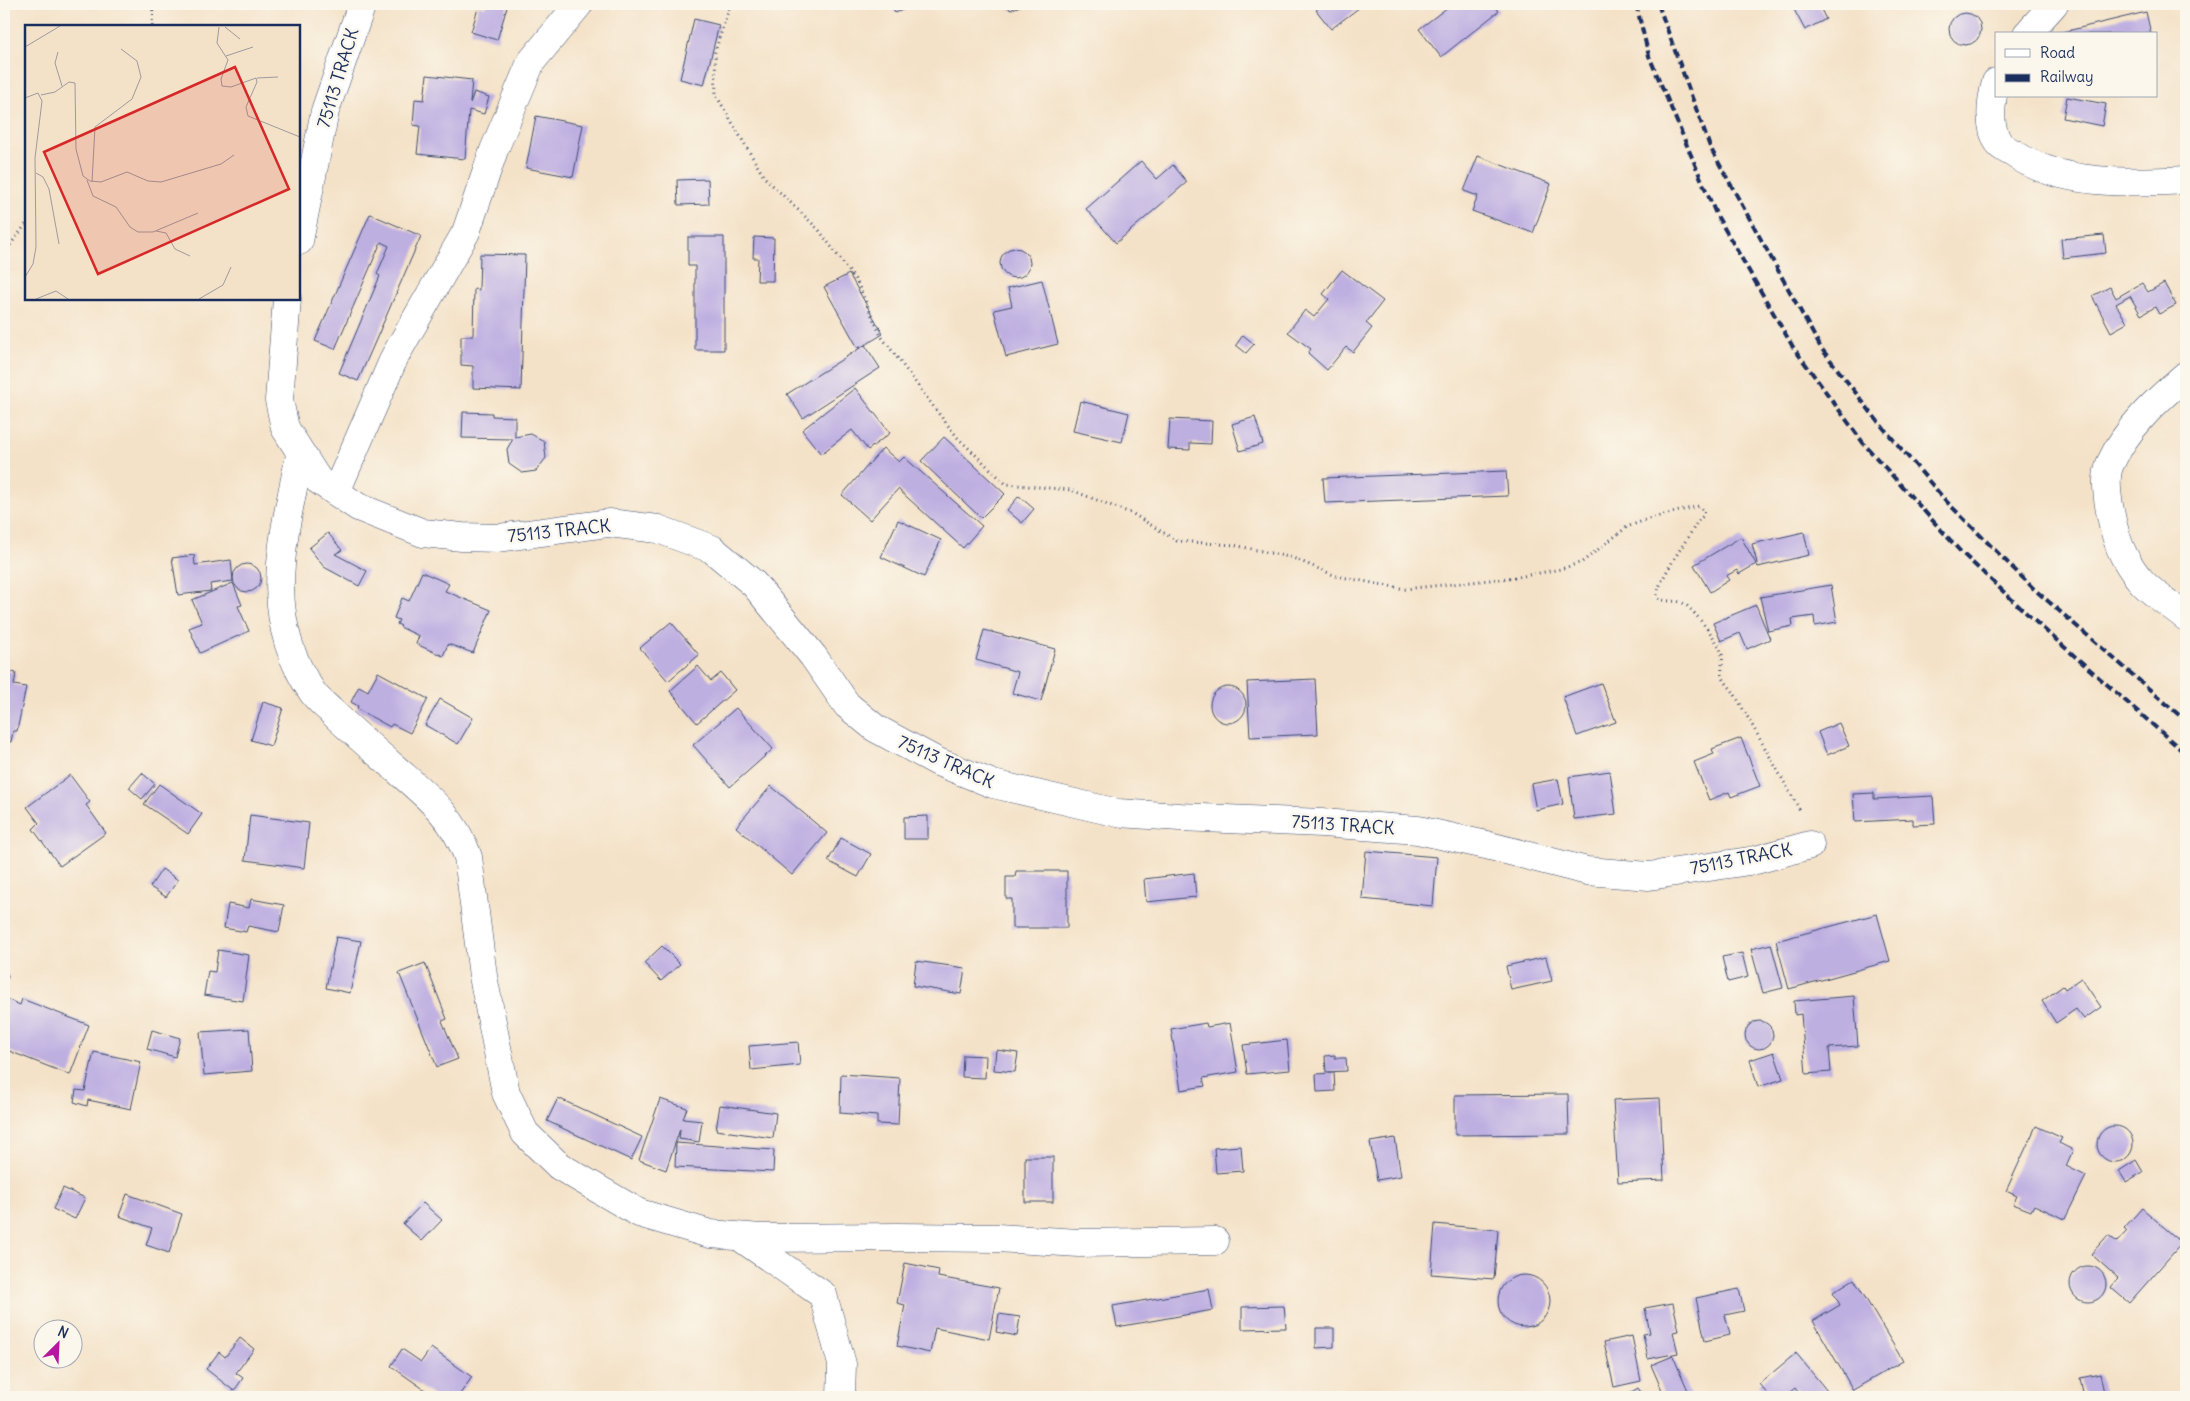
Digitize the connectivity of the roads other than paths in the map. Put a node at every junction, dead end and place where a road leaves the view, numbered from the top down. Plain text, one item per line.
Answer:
1 (362, 4) edge
2 (579, 4) edge
3 (2054, 4) edge
4 (2029, 32) edge
5 (1995, 87) edge
6 (2186, 180) edge
7 (300, 236) edge
8 (287, 300) edge
9 (2186, 375) edge
10 (300, 455) junction
11 (336, 492) junction
12 (2186, 617) edge
13 (1810, 845) road end
14 (740, 1237) junction
15 (1216, 1241) dead end
16 (841, 1397) edge

1 - 7 street, 75113 TRACK
2 - 11 street
3 - 4 street
5 - 6 street
8 - 10 street, 75113 TRACK
9 - 12 street
10 - 11 street, 75113 TRACK
10 - 14 street
11 - 13 street, 75113 TRACK
14 - 15 street
14 - 16 street

